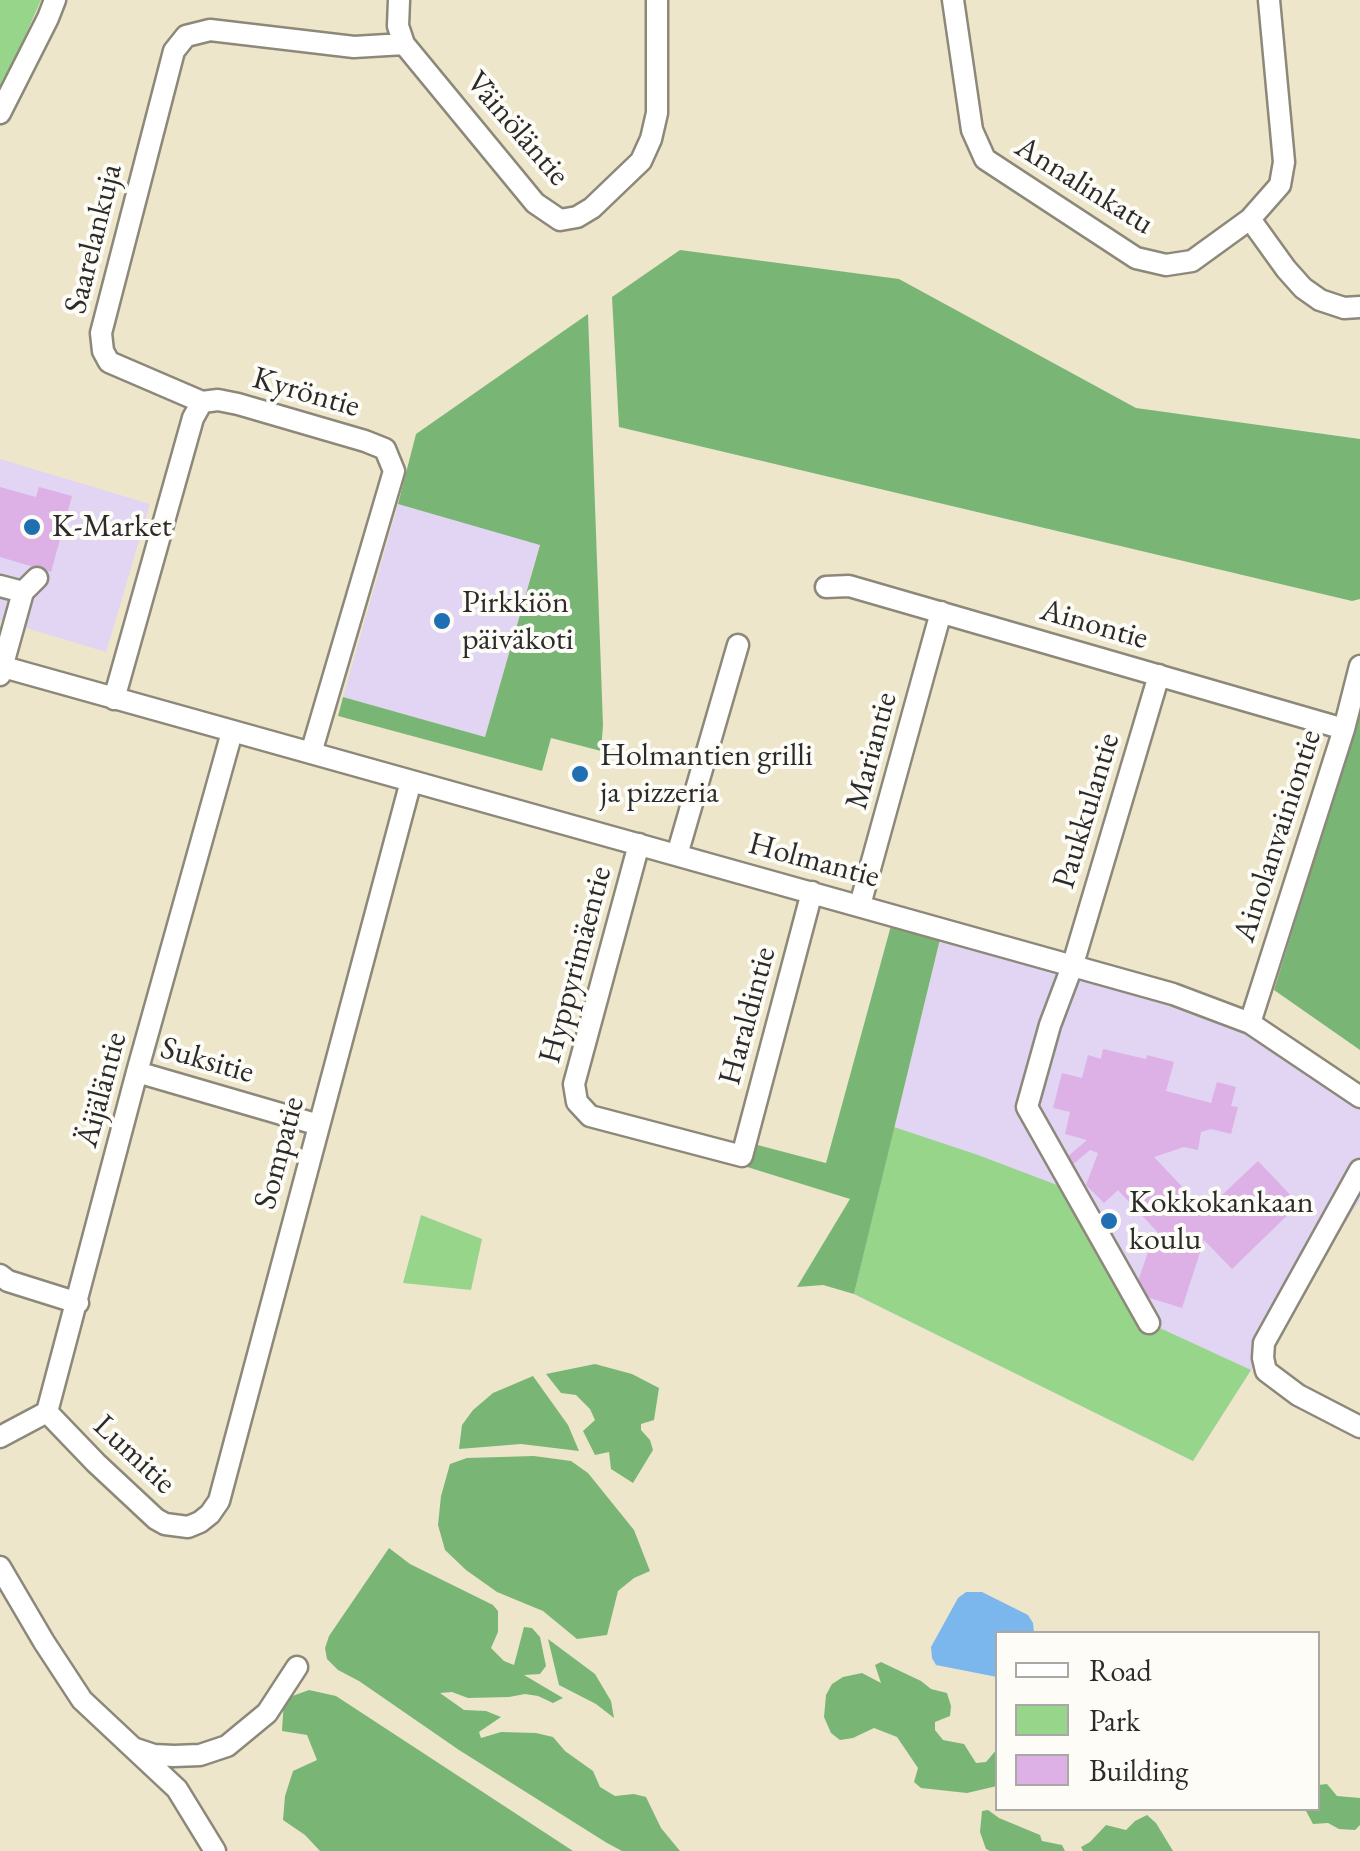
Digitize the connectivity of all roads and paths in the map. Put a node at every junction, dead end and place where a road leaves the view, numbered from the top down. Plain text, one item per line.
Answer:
1 (55, 0) edge
2 (399, 0) edge
3 (657, 0) edge
4 (953, 0) edge
5 (1269, 0) edge
6 (404, 44) junction
7 (0, 113) edge
8 (1250, 220) junction
9 (1360, 307) edge
10 (202, 402) junction
11 (0, 586) edge
12 (826, 588) dead end
13 (942, 612) junction
14 (738, 645) dead end
15 (1360, 666) edge
16 (1, 669) edge
17 (1159, 676) junction
18 (114, 699) junction
19 (1344, 729) junction
20 (232, 732) junction
21 (311, 754) junction
22 (411, 781) junction
23 (640, 844) junction
24 (677, 855) junction
25 (812, 892) junction
26 (860, 905) junction
27 (1072, 964) junction
28 (1250, 1023) junction
29 (137, 1072) junction
30 (1360, 1097) edge
31 (319, 1126) junction
32 (742, 1156) joint
33 (1360, 1170) edge
34 (0, 1275) edge
35 (78, 1303) junction
36 (1149, 1323) dead end
37 (47, 1412) junction
38 (1360, 1427) edge
39 (0, 1437) edge
40 (188, 1526) joint
41 (0, 1567) edge
42 (296, 1667) dead end
43 (134, 1748) junction
44 (215, 1851) edge

1 - 7 street
2 - 6 street
3 - 6 street, Väinöläntie
4 - 8 street, Annalinkatu
5 - 8 street, Annalinkatu
6 - 10 street, Saarelankuja
8 - 9 street
10 - 18 street, Kyröntie
10 - 21 street, Kyröntie
11 - 16 street
12 - 13 street, Ainontie
13 - 17 street, Ainontie
13 - 26 street, Mariantie
14 - 24 street
15 - 19 street, Ainolanvainiontie
16 - 18 street, Holmantie
17 - 19 street, Ainontie
17 - 27 street, Paukkulantie
18 - 20 street, Holmantie
19 - 28 street, Ainolanvainiontie
20 - 21 street, Holmantie
20 - 29 street, Äijäläntie
21 - 22 street, Holmantie
22 - 23 street, Holmantie
22 - 31 street, Sompatie
23 - 24 street, Holmantie
23 - 32 street, Hyppyrimäentie
24 - 25 street, Holmantie
25 - 26 street, Holmantie
25 - 32 street, Haraldintie
26 - 27 street, Holmantie
27 - 28 street, Holmantie
27 - 36 street, Paukkulantie
28 - 30 street, Holmantie
29 - 31 street, Suksitie
29 - 35 street, Äijäläntie
31 - 40 street, Sompatie
33 - 38 street
34 - 35 street
35 - 37 street, Äijäläntie
37 - 39 street
37 - 40 street, Lumitie
41 - 43 street
42 - 43 street
43 - 44 street

